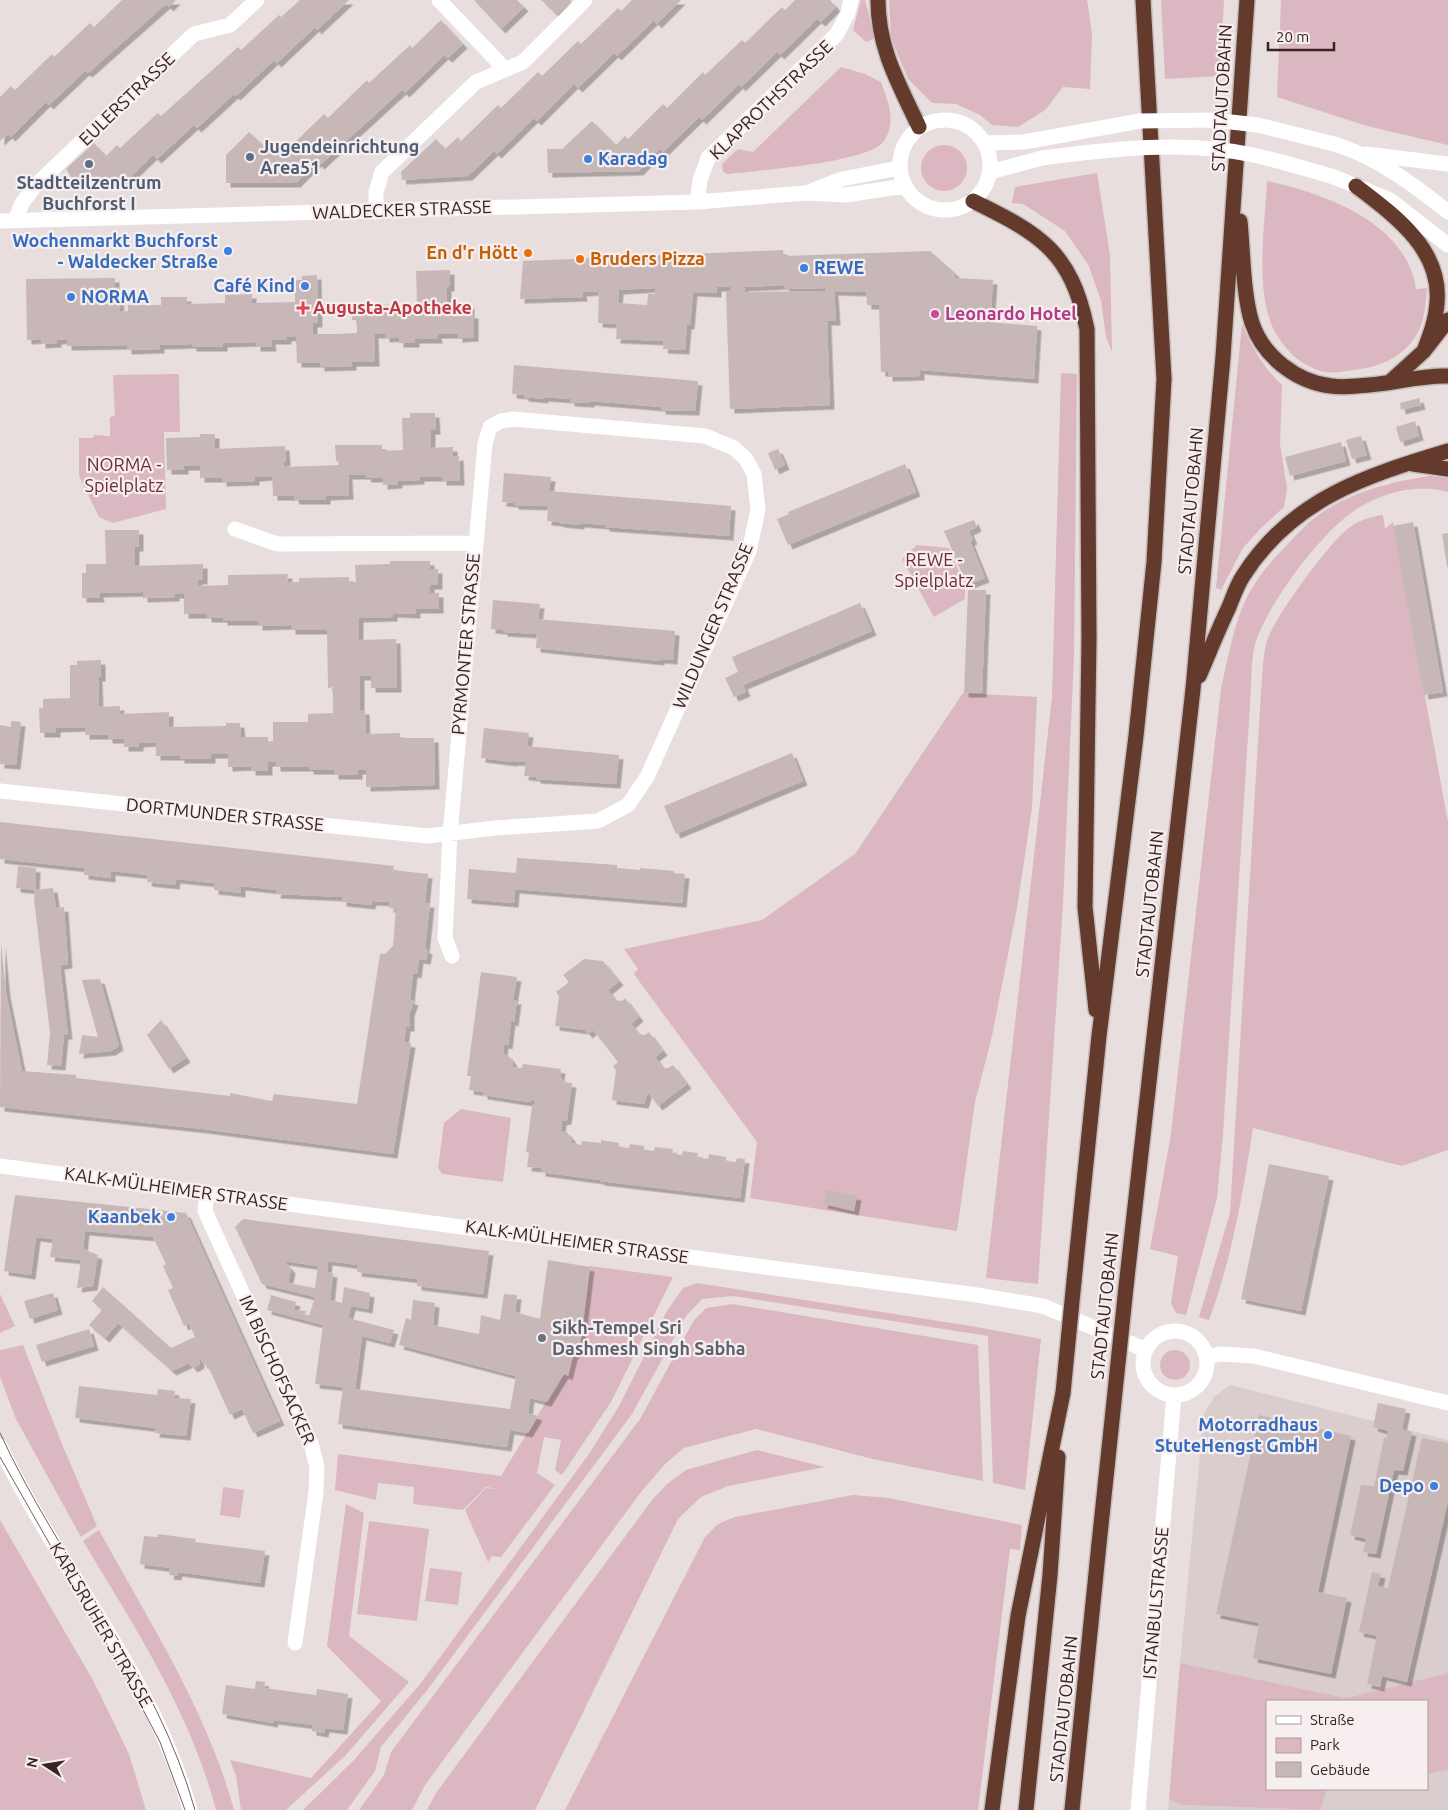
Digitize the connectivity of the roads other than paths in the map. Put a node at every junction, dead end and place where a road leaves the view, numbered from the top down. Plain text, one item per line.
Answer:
1 (257, 0) edge
2 (439, 0) edge
3 (585, 0) edge
4 (851, 0) edge
5 (878, 0) edge
6 (1143, 0) edge
7 (1247, 0) edge
8 (505, 68) junction
9 (919, 127) junction
10 (984, 143) junction
11 (1357, 152) junction
12 (1448, 164) edge
13 (899, 168) junction
14 (990, 172) junction
15 (1236, 180) junction
16 (904, 186) junction
17 (1356, 186) junction
18 (804, 193) junction
19 (973, 201) junction
20 (697, 202) junction
21 (376, 212) junction
22 (1448, 212) edge
23 (8, 221) edge
24 (1448, 245) edge
25 (1448, 320) edge
26 (1424, 351) junction
27 (1448, 376) edge
28 (1391, 381) junction
29 (1448, 451) edge
30 (1406, 464) junction
31 (1448, 469) edge
32 (235, 529) dead end
33 (475, 542) junction
34 (1193, 689) junction
35 (0, 791) edge
36 (450, 834) junction
37 (452, 956) dead end
38 (1099, 1036) junction
39 (0, 1166) edge
40 (207, 1193) junction
41 (1146, 1350) junction
42 (1207, 1357) junction
43 (1062, 1393) junction
44 (1174, 1396) junction
45 (1448, 1403) edge
46 (0, 1446) edge
47 (295, 1643) dead end
48 (190, 1810) edge
49 (992, 1810) edge
50 (1026, 1810) edge
51 (1072, 1810) edge
52 (1138, 1810) edge

1 - 23 street, EULERSTRASSE
2 - 8 street
3 - 8 street
4 - 20 street, KLAPROTHSTRASSE
5 - 9 highway
6 - 38 highway, STADTAUTOBAHN
7 - 15 highway, STADTAUTOBAHN
8 - 21 street
9 - 10 street
9 - 13 street
10 - 11 street, bridge
10 - 14 street
11 - 12 street
11 - 22 street
13 - 16 street
13 - 18 street, WALDECKER STRASSE
14 - 17 street, bridge
14 - 19 street
15 - 28 highway
15 - 34 highway, STADTAUTOBAHN
16 - 18 street, WALDECKER STRASSE
16 - 19 street
17 - 24 street
17 - 26 highway
18 - 20 street, WALDECKER STRASSE
19 - 38 highway
20 - 21 street, WALDECKER STRASSE
21 - 23 street, WALDECKER STRASSE
25 - 26 highway
26 - 28 highway
27 - 28 highway
29 - 30 highway
30 - 31 highway
30 - 34 highway
32 - 33 street, PYRMONTER STRASSE
33 - 36 street, PYRMONTER STRASSE
33 - 36 street, WILDUNGER STRASSE
34 - 51 highway, STADTAUTOBAHN, bridge
35 - 36 street, DORTMUNDER STRASSE
36 - 37 street, PYRMONTER STRASSE
38 - 43 highway, STADTAUTOBAHN, bridge
39 - 40 street, KALK-MÜLHEIMER STRASSE
40 - 41 street, KALK-MÜLHEIMER STRASSE
40 - 47 street, IM BISCHOFSACKER
41 - 42 street
41 - 44 street
42 - 44 street
42 - 45 street
43 - 49 highway
43 - 50 highway, STADTAUTOBAHN
44 - 52 street, ISTANBULSTRASSE
46 - 48 street, KARLSRUHER STRASSE

